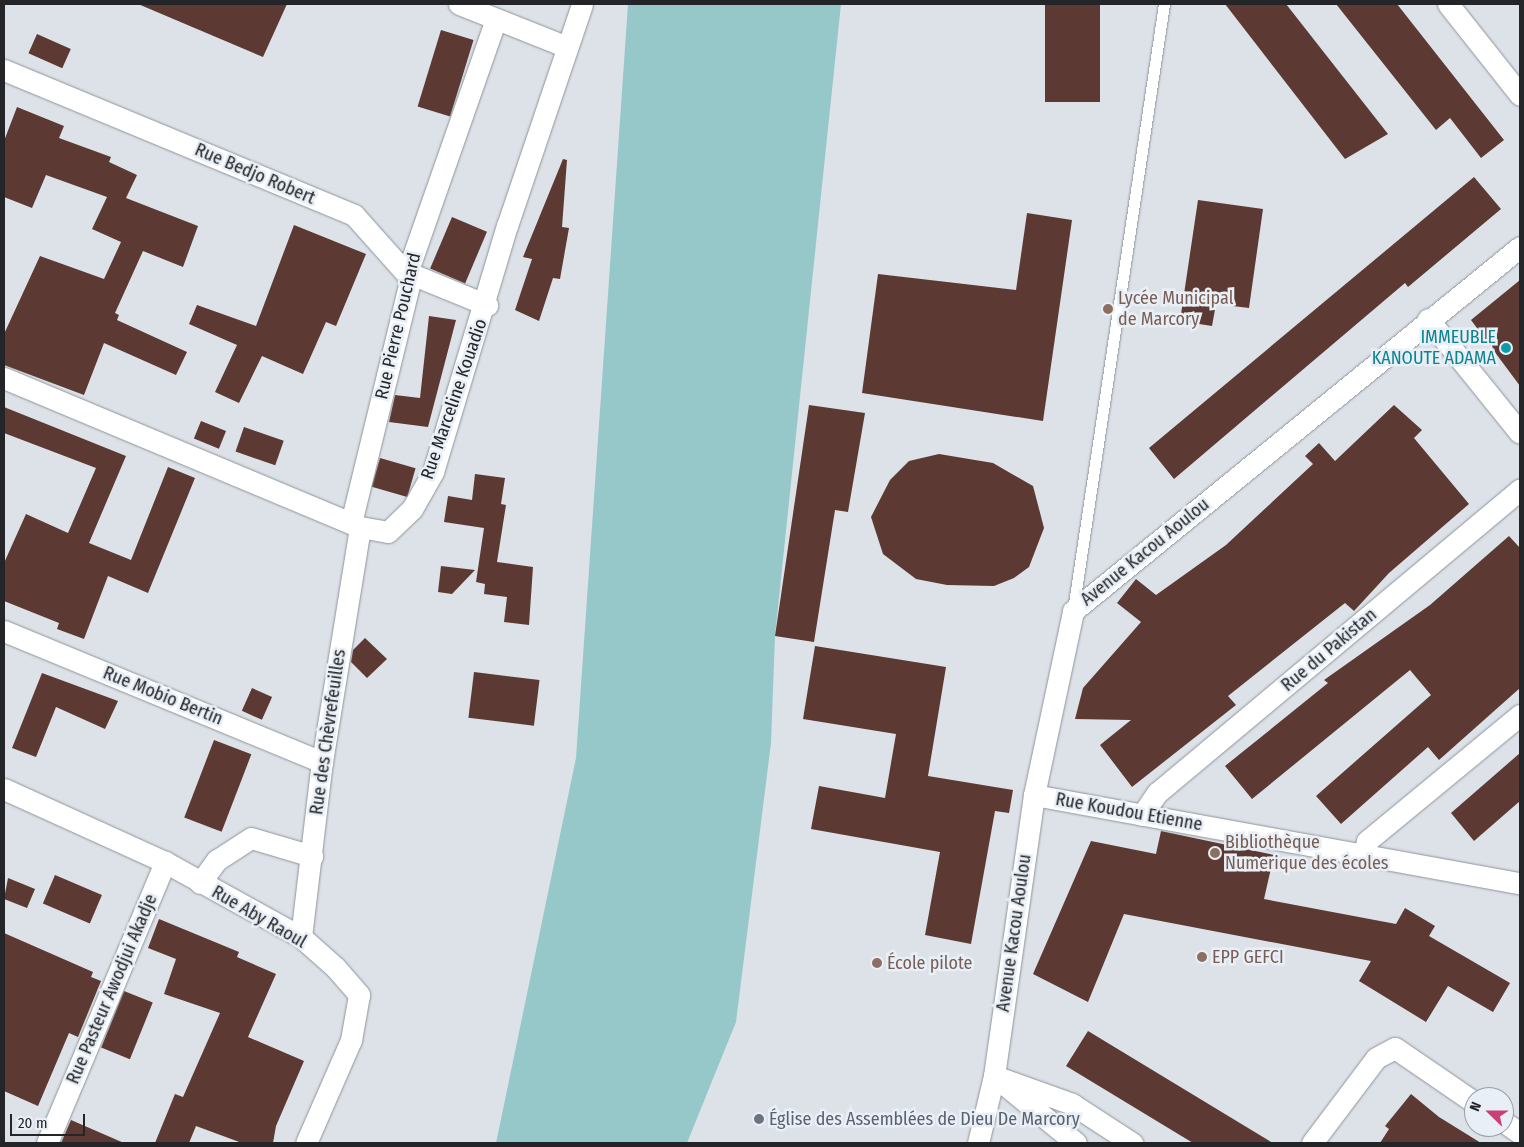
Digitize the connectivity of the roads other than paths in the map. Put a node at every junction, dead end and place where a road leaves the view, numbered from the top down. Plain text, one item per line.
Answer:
1 (459, 4) edge
2 (582, 4) edge
3 (1164, 4) edge
4 (1448, 4) edge
5 (496, 19) junction
6 (567, 47) junction
7 (4, 70) edge
8 (1520, 95) edge
9 (1520, 247) edge
10 (407, 273) junction
11 (487, 305) junction
12 (1428, 319) junction
13 (4, 378) edge
14 (1520, 433) edge
15 (1520, 490) edge
16 (355, 525) junction
17 (1073, 611) junction
18 (4, 631) edge
19 (1520, 715) edge
20 (322, 762) junction
21 (4, 789) edge
22 (1034, 795) junction
23 (1142, 814) junction
24 (1364, 855) junction
25 (312, 856) junction
26 (165, 862) junction
27 (200, 883) junction
28 (1520, 883) edge
29 (301, 937) junction
30 (994, 1076) junction
31 (1464, 1095) edge
32 (47, 1143) edge
33 (306, 1143) edge
34 (978, 1143) edge
35 (1076, 1143) edge
36 (1132, 1143) edge
37 (1312, 1143) edge

1 - 5 street
2 - 6 street, Rue Marceline Kouadio
3 - 17 lane
4 - 8 street
5 - 6 street
5 - 10 street, Rue Pierre Pouchard
6 - 11 street, Rue Marceline Kouadio
7 - 10 street, Rue Bedjo Robert
9 - 12 street, Avenue Kacou Aoulou
10 - 11 street, Rue Bedjo Robert
10 - 16 street, Rue Pierre Pouchard
11 - 16 street, Rue Marceline Kouadio
12 - 14 street
12 - 17 street, Avenue Kacou Aoulou
13 - 16 street, Rue Marceline Kouadio
15 - 23 street, Rue du Pakistan
16 - 20 street, Rue des Chèvrefeuilles
17 - 22 street, Avenue Kacou Aoulou
18 - 20 street, Rue Mobio Bertin
19 - 24 street
20 - 25 street, Rue des Chèvrefeuilles
21 - 26 street, Rue Aby Raoul
22 - 23 street, Rue Koudou Etienne
22 - 30 street, Avenue Kacou Aoulou
23 - 24 street, Rue Koudou Etienne
24 - 28 street, Rue Koudou Etienne
25 - 27 street
25 - 29 street, Rue des Chèvrefeuilles
26 - 27 street, Rue Aby Raoul
26 - 32 street, Rue Pasteur Awodjui Akadje
27 - 29 street, Rue Aby Raoul
29 - 33 street, Rue Aby Raoul
30 - 34 street, Avenue Kacou Aoulou
30 - 35 street
30 - 36 street
31 - 37 street

